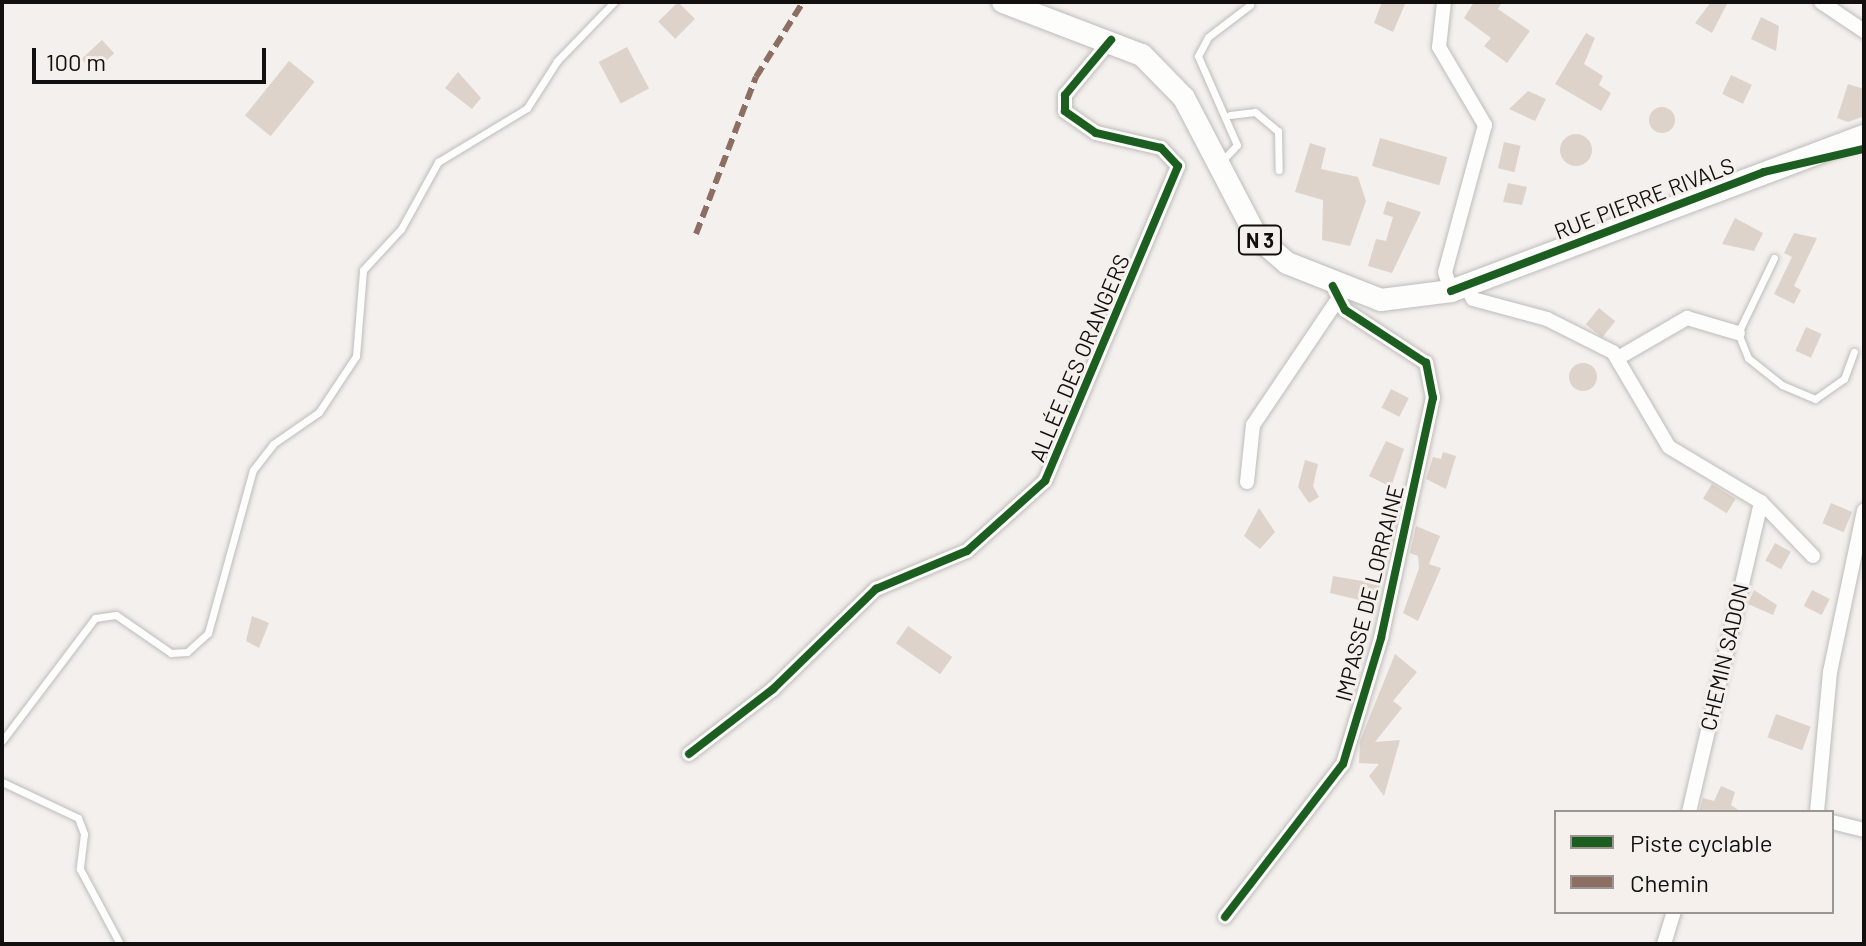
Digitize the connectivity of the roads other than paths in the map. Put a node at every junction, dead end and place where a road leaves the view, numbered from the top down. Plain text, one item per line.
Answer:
1 (614, 2) edge
2 (1003, 2) edge
3 (1444, 2) edge
4 (1821, 2) edge
5 (1250, 5) dead end
6 (1864, 31) edge
7 (1111, 40) junction
8 (1230, 115) junction
9 (1860, 140) edge
10 (1219, 164) junction
11 (1279, 170) dead end
12 (1774, 258) dead end
13 (1458, 288) junction
14 (1335, 294) junction
15 (1738, 333) junction
16 (1854, 352) dead end
17 (1618, 358) junction
18 (1247, 482) dead end
19 (1761, 502) junction
20 (1864, 511) edge
21 (1813, 556) dead end
22 (2, 741) edge
23 (689, 754) dead end
24 (2, 782) edge
25 (1689, 810) edge
26 (1817, 810) edge
27 (1834, 822) edge
28 (1864, 830) edge
29 (1673, 914) edge
30 (1225, 917) dead end
31 (120, 944) edge
32 (1664, 944) edge

1 - 22 lane
2 - 7 main road, RUE PIERRE RIVALS / N 3
3 - 13 street
4 - 6 street
5 - 8 lane
7 - 10 main road, RUE PIERRE RIVALS / N 3
7 - 23 street, ALLÉE DES ORANGERS
8 - 10 lane
8 - 11 lane
9 - 13 main road, RUE PIERRE RIVALS / N 3
10 - 14 main road, RUE PIERRE RIVALS / N 3
12 - 15 lane
13 - 14 main road, RUE PIERRE RIVALS / N 3
13 - 17 street
14 - 18 street
14 - 30 street, IMPASSE DE LORRAINE
15 - 16 lane
15 - 17 street
17 - 19 street
19 - 21 street
19 - 25 street, CHEMIN SADON
20 - 26 street
24 - 31 lane
27 - 28 street
29 - 32 street

